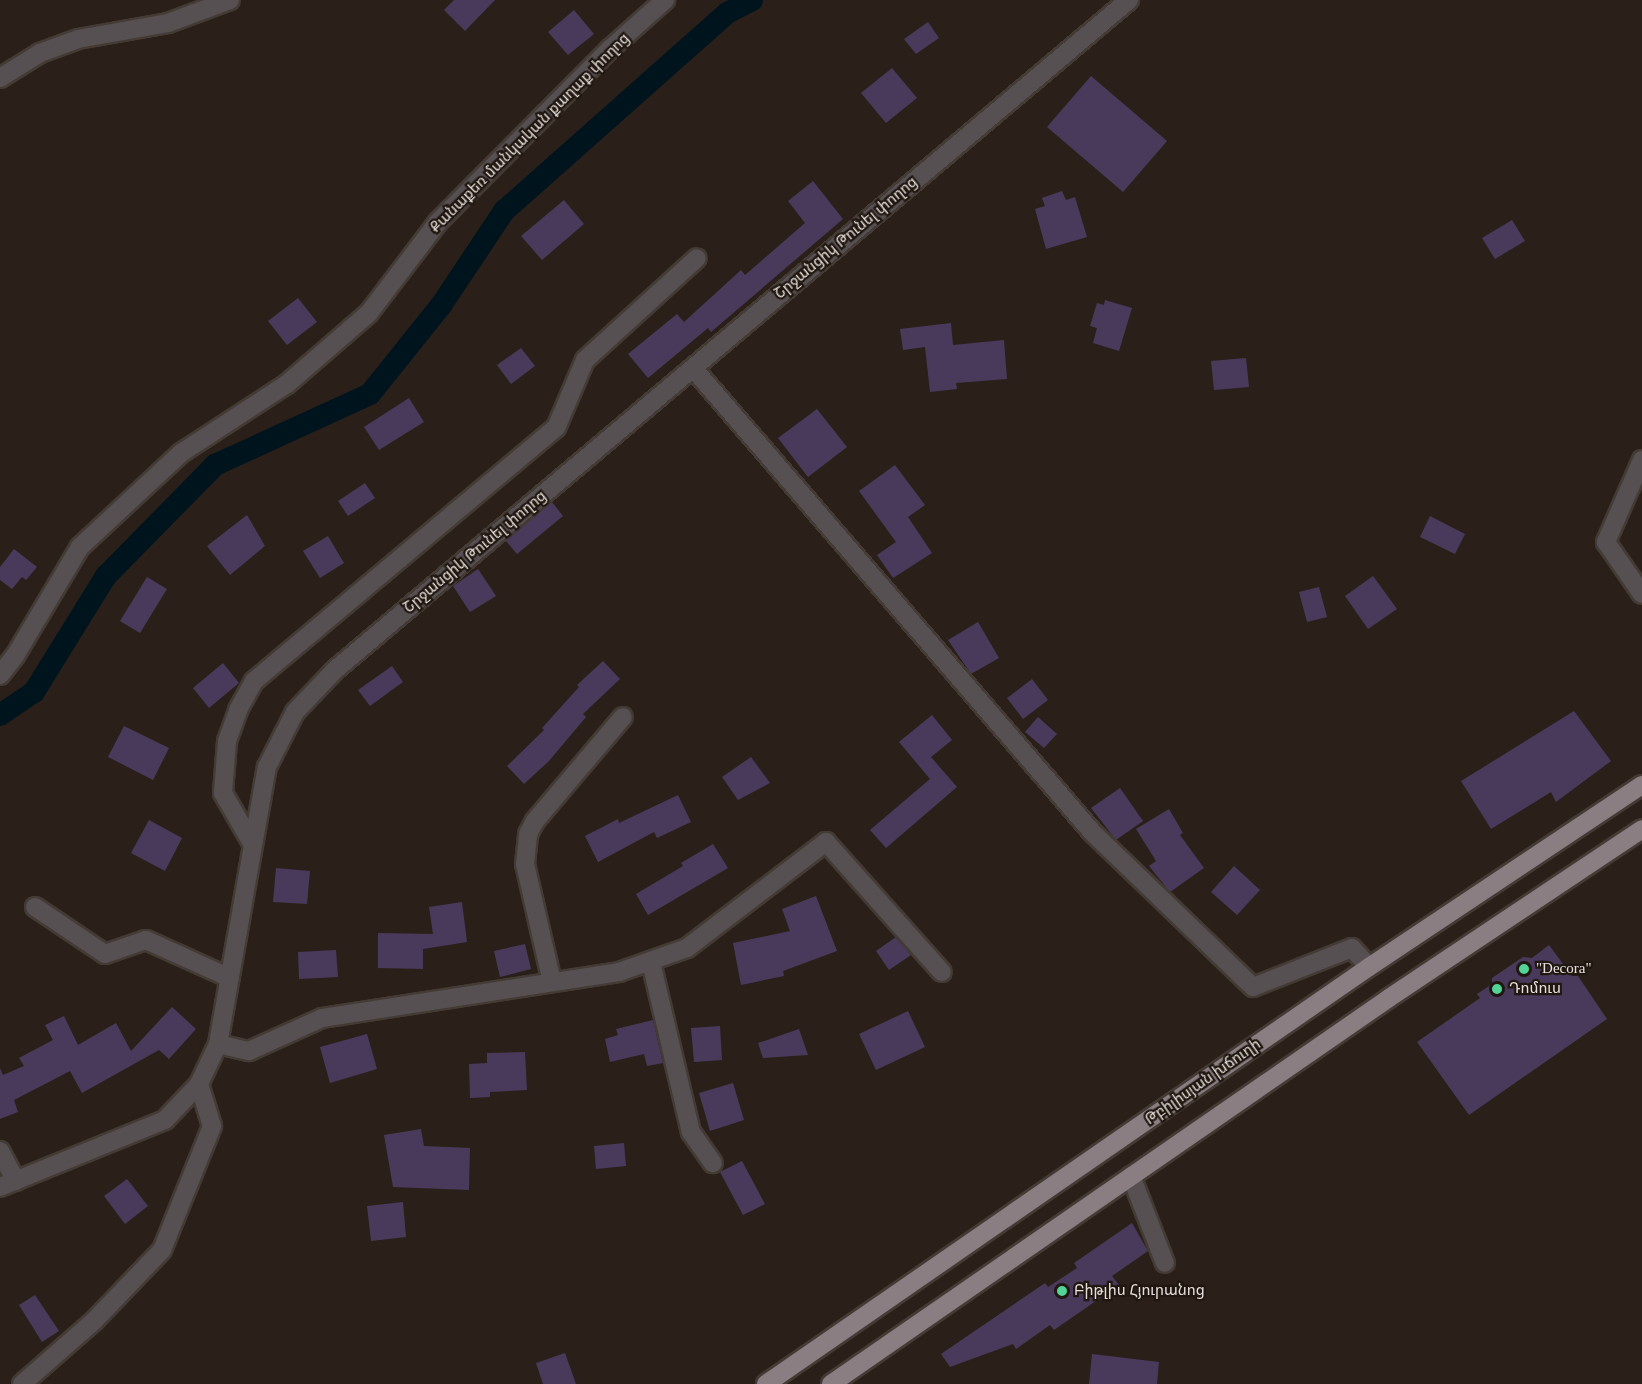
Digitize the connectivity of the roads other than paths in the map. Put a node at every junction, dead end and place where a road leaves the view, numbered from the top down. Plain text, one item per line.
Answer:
1 (230, 0) edge
2 (665, 0) edge
3 (1129, 0) edge
4 (0, 78) edge
5 (697, 258) dead end
6 (693, 368) junction
7 (1642, 460) edge
8 (1642, 594) edge
9 (0, 675) edge
10 (623, 717) dead end
11 (1642, 785) edge
12 (1642, 830) edge
13 (253, 845) junction
14 (35, 907) dead end
15 (651, 962) junction
16 (1369, 967) junction
17 (942, 972) dead end
18 (230, 978) junction
19 (552, 982) junction
20 (218, 1044) junction
21 (199, 1084) junction
22 (0, 1151) edge
23 (713, 1163) dead end
24 (1131, 1176) junction
25 (8, 1184) edge
26 (1165, 1263) dead end
27 (22, 1384) edge
28 (766, 1384) edge
29 (831, 1384) edge

1 - 4 street
2 - 9 street, Քանաքեռ մանկական քաղաք փողոց
3 - 6 street, Շրջանցիկ Թունել փողոց
5 - 13 street
6 - 13 street, Շրջանցիկ Թունել փողոց
6 - 16 street
7 - 8 street
10 - 19 street
11 - 16 main road, Թբիլիսյան խճուղի
12 - 24 main road
13 - 18 street, Շրջանցիկ Թունել փողոց
14 - 18 street
15 - 17 street
15 - 19 street
15 - 23 street
16 - 28 main road, Թբիլիսյան խճուղի
18 - 20 street, Շրջանցիկ Թունել փողոց
19 - 20 street
20 - 21 street, Շրջանցիկ Թունել փողոց
21 - 25 street, Շրջանցիկ Թունել փողոց
21 - 27 street
22 - 25 street
24 - 26 street
24 - 29 main road

